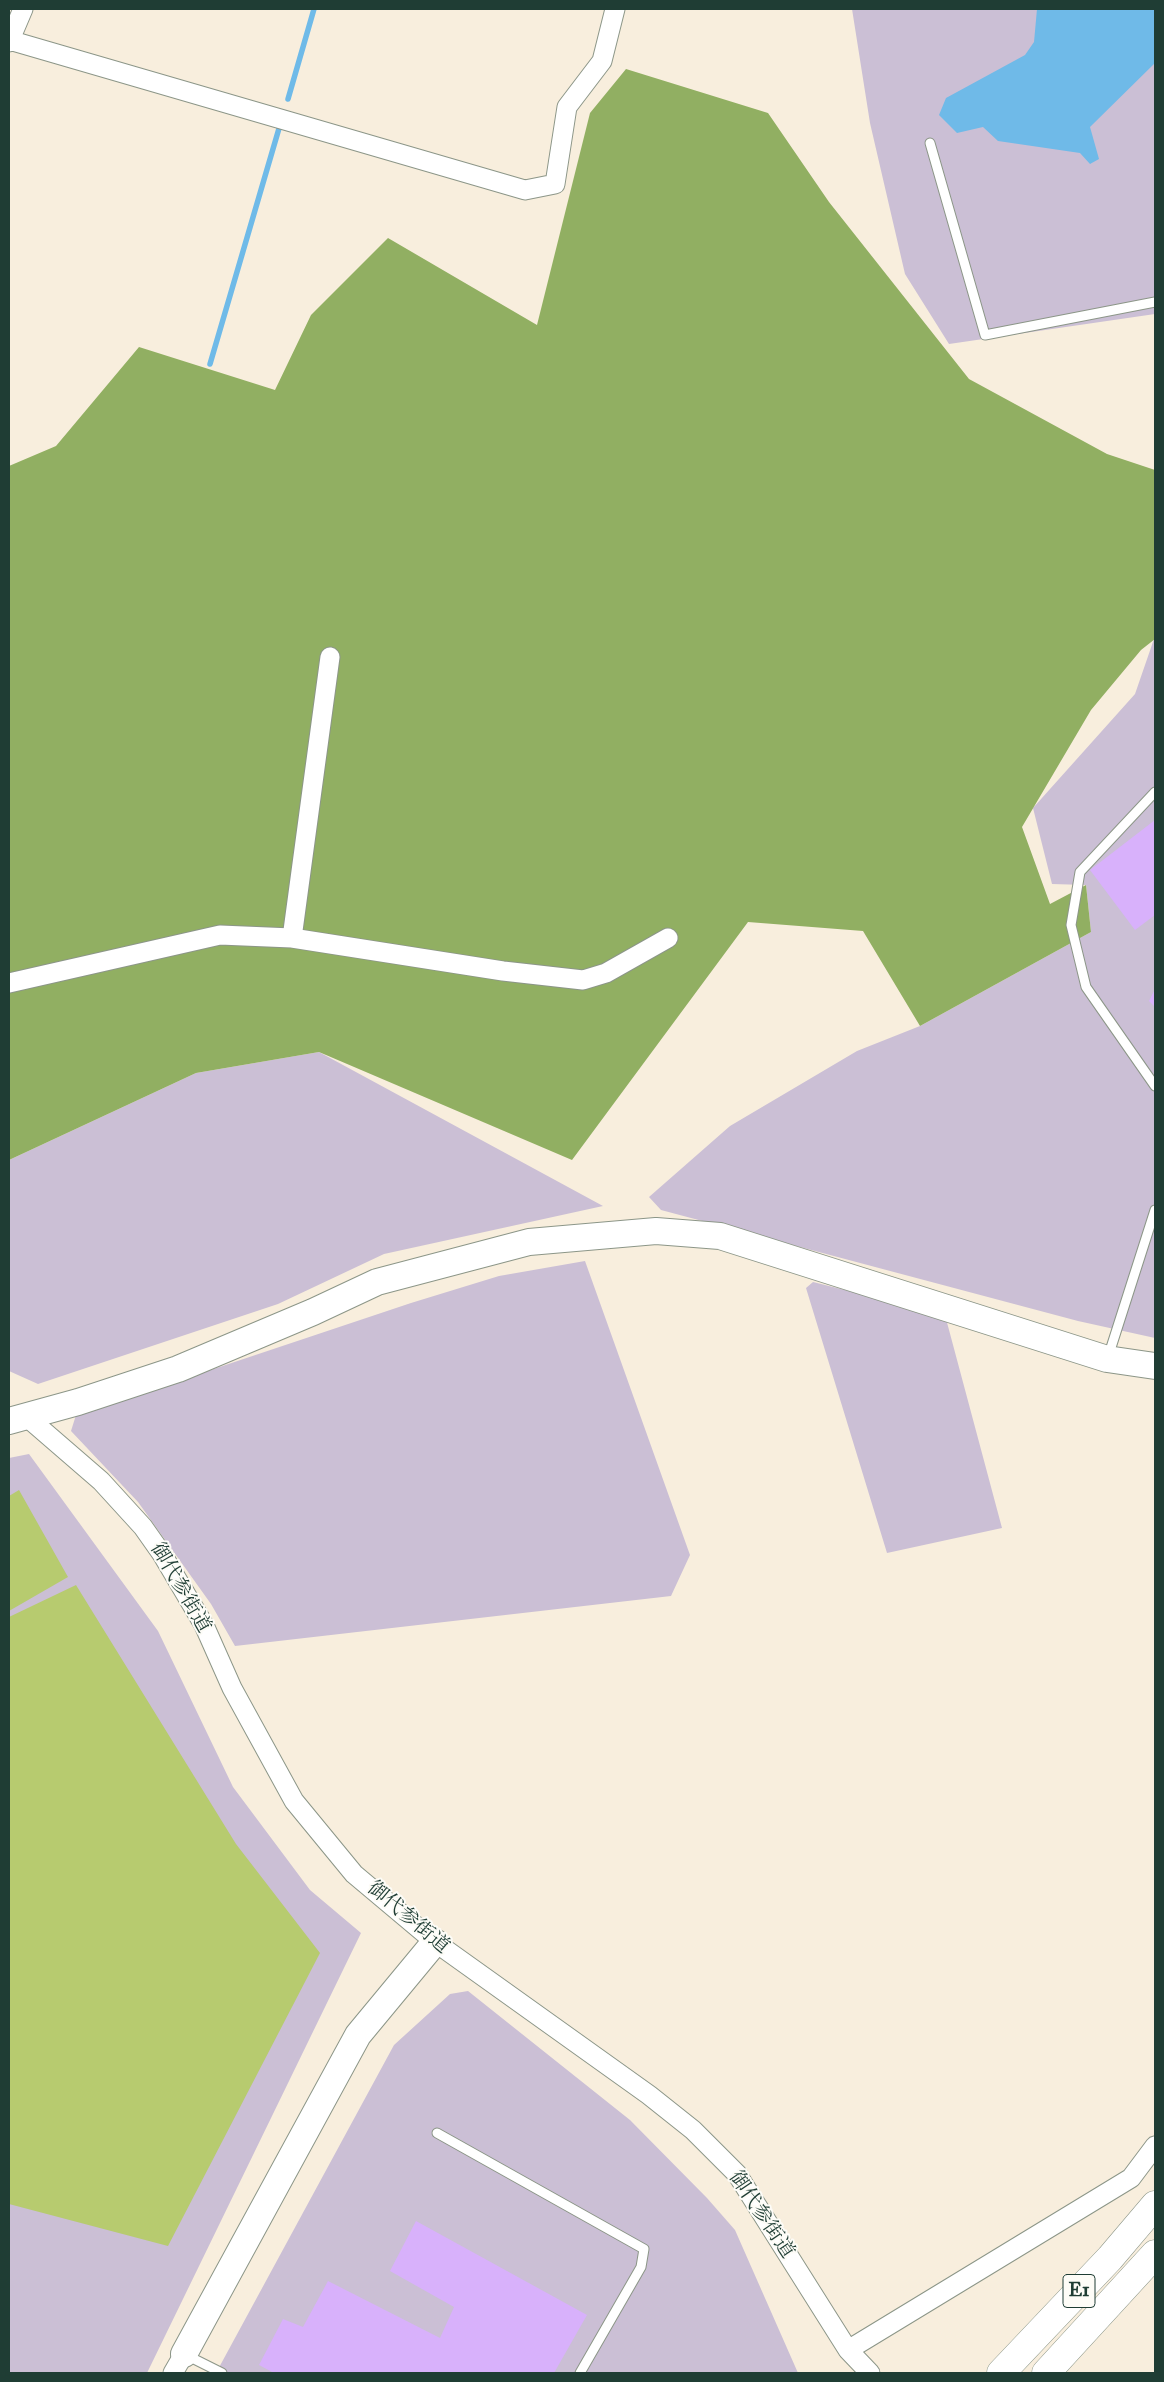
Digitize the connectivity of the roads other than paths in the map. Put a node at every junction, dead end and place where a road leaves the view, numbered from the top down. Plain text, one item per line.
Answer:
1 (23, 9) edge
2 (615, 9) edge
3 (9, 41) edge
4 (930, 143) dead end
5 (1155, 302) edge
6 (330, 657) dead end
7 (1155, 792) edge
8 (292, 938) junction
9 (668, 938) dead end
10 (9, 983) edge
11 (1155, 1086) edge
12 (1155, 1210) edge
13 (1107, 1359) junction
14 (1155, 1366) edge
15 (15, 1415) edge
16 (435, 1942) junction
17 (436, 2133) dead end
18 (1155, 2146) edge
19 (1155, 2205) edge
20 (1155, 2254) edge
21 (848, 2350) junction
22 (178, 2364) edge
23 (222, 2373) edge
24 (580, 2373) edge
25 (870, 2373) edge
26 (1001, 2373) edge
27 (1046, 2373) edge

1 - 3 street
2 - 3 street
4 - 5 lane
6 - 8 street
7 - 11 lane
8 - 9 street
8 - 10 street
12 - 13 lane
13 - 14 street
13 - 15 street
15 - 16 street, 御代参街道
16 - 21 street, 御代参街道
16 - 22 street
17 - 24 lane
18 - 21 street
19 - 26 highway, E1
20 - 27 highway, E1
21 - 25 street, 御代参街道
22 - 23 lane

